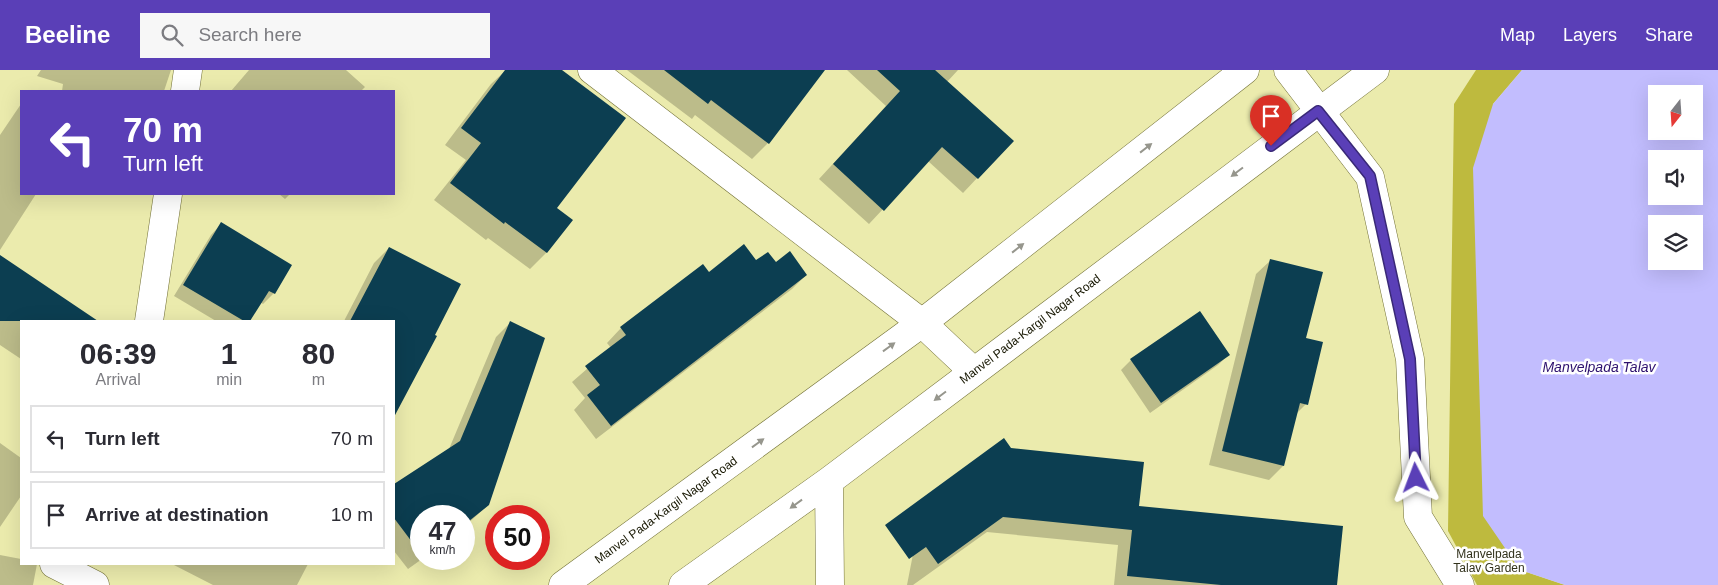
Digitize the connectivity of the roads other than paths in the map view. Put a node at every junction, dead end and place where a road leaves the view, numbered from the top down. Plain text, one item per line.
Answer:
1 (188, 70) edge
2 (592, 70) edge
3 (1245, 70) edge
4 (1288, 70) edge
5 (1375, 70) edge
6 (185, 90) edge
7 (1318, 111) junction
8 (168, 195) edge
9 (149, 320) edge
10 (922, 323) junction
11 (973, 371) junction
12 (829, 481) junction
13 (56, 565) edge
14 (95, 585) edge
15 (563, 585) edge
16 (683, 585) edge
17 (830, 585) edge
18 (1460, 585) edge

1 - 6 street
2 - 10 street
10 -> 3 street, Manvel Pada-Kargil Nagar Road
4 - 7 street
5 - 7 street, Manvel Pada-Kargil Nagar Road
7 -> 11 street, Manvel Pada-Kargil Nagar Road
7 - 18 street
8 - 9 street
10 - 11 street
15 -> 10 street, Manvel Pada-Kargil Nagar Road
11 -> 12 street, Manvel Pada-Kargil Nagar Road
12 -> 16 street, Manvel Pada-Kargil Nagar Road
12 - 17 street
13 - 14 street

